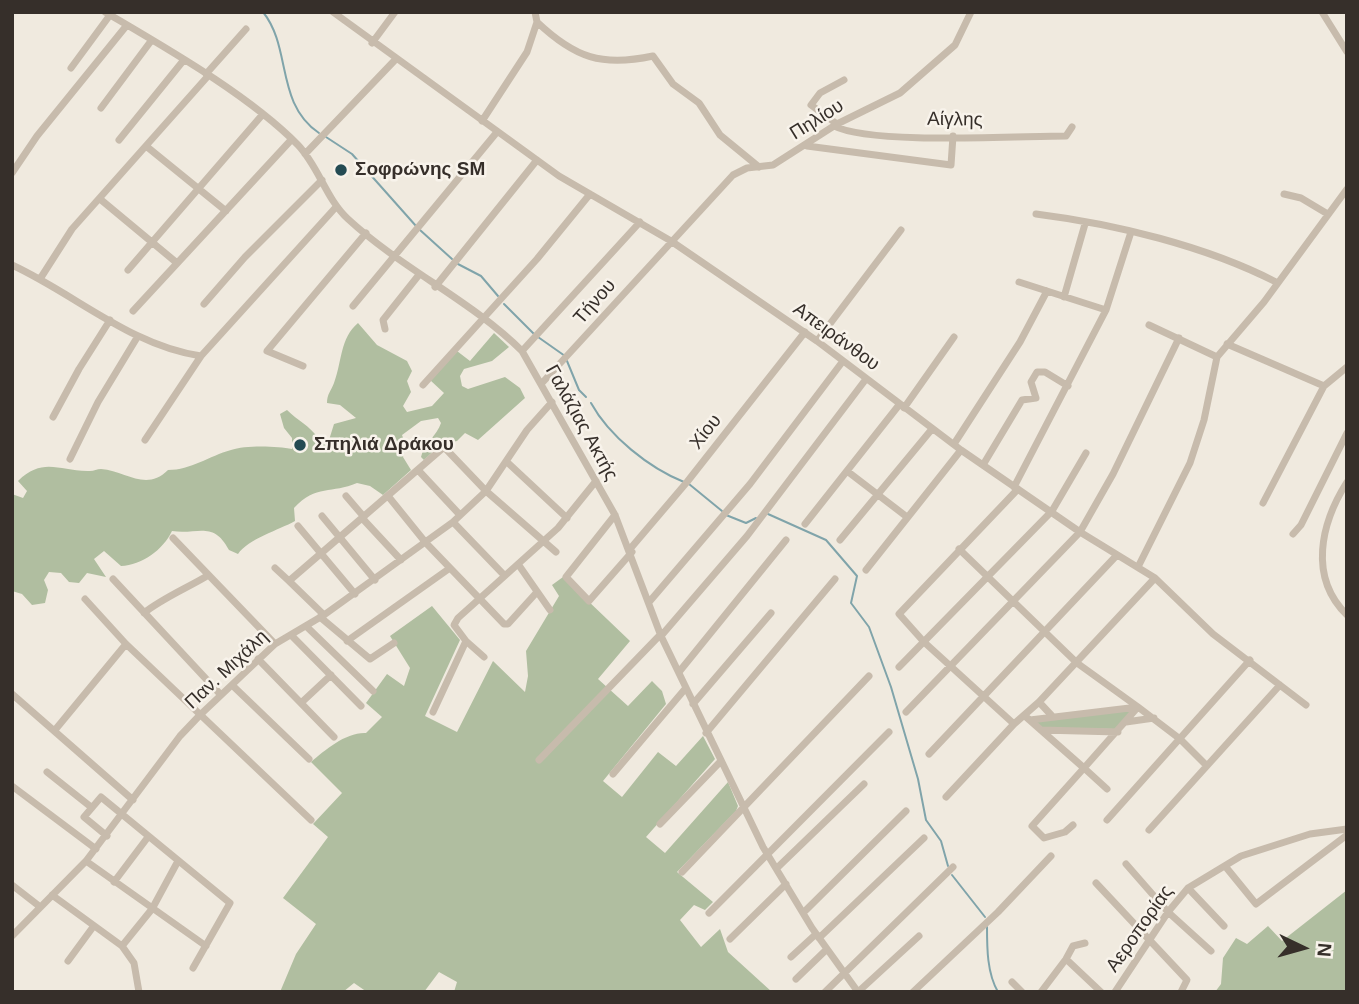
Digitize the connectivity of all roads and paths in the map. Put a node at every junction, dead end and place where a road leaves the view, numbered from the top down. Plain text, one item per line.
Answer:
1 (333, 12) edge
2 (395, 12) edge
3 (535, 12) edge
4 (971, 12) edge
5 (1322, 12) edge
6 (107, 14) edge
7 (537, 22) junction
8 (127, 26) junction
9 (246, 29) dead end
10 (151, 41) junction
11 (372, 43) junction
12 (1347, 52) edge
13 (395, 60) junction
14 (183, 61) junction
15 (71, 68) dead end
16 (207, 75) junction
17 (844, 80) dead end
18 (101, 108) dead end
19 (262, 114) junction
20 (482, 121) junction
21 (835, 125) junction
22 (1072, 127) dead end
23 (497, 132) junction
24 (953, 136) junction
25 (119, 139) dead end
26 (292, 139) junction
27 (146, 146) junction
28 (806, 146) junction
29 (305, 154) junction
30 (537, 160) junction
31 (759, 167) junction
32 (12, 173) edge
33 (322, 180) junction
34 (1347, 189) edge
35 (198, 190) junction
36 (590, 194) junction
37 (1284, 194) dead end
38 (100, 199) junction
39 (336, 207) junction
40 (226, 211) junction
41 (1326, 213) junction
42 (1036, 214) dead end
43 (640, 222) junction
44 (1085, 224) junction
45 (901, 230) dead end
46 (1131, 232) junction
47 (366, 233) junction
48 (671, 241) junction
49 (152, 244) junction
50 (394, 257) junction
51 (177, 263) junction
52 (12, 265) edge
53 (128, 270) dead end
54 (418, 276) junction
55 (40, 279) junction
56 (1019, 282) dead end
57 (1276, 282) junction
58 (435, 287) junction
59 (1047, 291) junction
60 (1064, 297) junction
61 (204, 304) dead end
62 (353, 306) dead end
63 (1106, 310) junction
64 (133, 311) dead end
65 (484, 319) junction
66 (110, 320) junction
67 (1149, 326) dead end
68 (385, 329) dead end
69 (804, 332) junction
70 (138, 336) junction
71 (954, 337) dead end
72 (1178, 338) junction
73 (817, 341) junction
74 (1227, 344) junction
75 (522, 351) junction
76 (201, 356) junction
77 (1217, 357) junction
78 (844, 361) junction
79 (303, 366) dead end
80 (1347, 366) edge
81 (866, 379) junction
82 (542, 383) junction
83 (423, 385) dead end
84 (1068, 386) junction
85 (1324, 386) junction
86 (552, 402) junction
87 (901, 406) junction
88 (53, 417) dead end
89 (932, 429) junction
90 (1347, 433) edge
91 (145, 440) dead end
92 (954, 444) junction
93 (961, 450) junction
94 (1086, 453) dead end
95 (70, 459) dead end
96 (507, 462) junction
97 (983, 465) junction
98 (418, 470) junction
99 (847, 471) junction
100 (596, 481) junction
101 (1347, 482) edge
102 (1016, 488) junction
103 (486, 491) junction
104 (877, 495) junction
105 (346, 496) dead end
106 (388, 496) junction
107 (1263, 503) dead end
108 (1052, 511) junction
109 (460, 515) junction
110 (615, 515) junction
111 (322, 516) dead end
112 (907, 517) junction
113 (363, 518) junction
114 (566, 518) junction
115 (453, 522) junction
116 (805, 524) dead end
117 (298, 526) dead end
118 (1080, 532) junction
119 (1293, 534) dead end
120 (340, 536) junction
121 (173, 538) dead end
122 (786, 540) dead end
123 (840, 540) dead end
124 (543, 542) junction
125 (426, 543) junction
126 (960, 549) junction
127 (631, 550) junction
128 (556, 552) dead end
129 (321, 553) junction
130 (1117, 555) junction
131 (401, 560) junction
132 (518, 564) junction
133 (1138, 567) junction
134 (275, 568) dead end
135 (450, 568) junction
136 (866, 570) dead end
137 (504, 575) junction
138 (207, 576) junction
139 (988, 576) junction
140 (1155, 578) junction
141 (114, 579) dead end
142 (835, 579) dead end
143 (289, 580) junction
144 (375, 580) junction
145 (537, 592) junction
146 (355, 594) junction
147 (85, 599) dead end
148 (479, 599) junction
149 (650, 601) junction
150 (1015, 601) junction
151 (550, 610) dead end
152 (144, 613) junction
153 (771, 613) dead end
154 (1347, 615) edge
155 (322, 616) junction
156 (306, 626) junction
157 (1045, 632) junction
158 (290, 635) junction
159 (661, 635) junction
160 (347, 640) junction
161 (466, 641) junction
162 (924, 642) junction
163 (394, 643) dead end
164 (126, 644) junction
165 (275, 644) junction
166 (484, 657) dead end
167 (258, 659) junction
168 (1250, 660) junction
169 (1077, 663) junction
170 (899, 667) dead end
171 (952, 667) junction
172 (679, 672) junction
173 (331, 675) junction
174 (869, 676) dead end
175 (232, 685) junction
176 (1280, 685) junction
177 (685, 689) junction
178 (373, 691) dead end
179 (12, 694) edge
180 (221, 695) junction
181 (982, 696) junction
182 (1125, 698) junction
183 (1039, 702) junction
184 (301, 703) junction
185 (693, 704) junction
186 (1306, 705) dead end
187 (361, 706) dead end
188 (1138, 707) junction
189 (1118, 709) junction
190 (433, 712) dead end
191 (906, 712) dead end
192 (200, 715) junction
193 (1053, 717) junction
194 (1028, 718) junction
195 (1154, 718) junction
196 (1126, 722) junction
197 (1014, 724) junction
198 (55, 730) junction
199 (1041, 730) junction
200 (1064, 730) junction
201 (889, 732) dead end
202 (1118, 732) junction
203 (706, 733) junction
204 (334, 737) dead end
205 (1180, 738) junction
206 (1054, 742) junction
207 (929, 754) dead end
208 (309, 759) dead end
209 (539, 760) dead end
210 (720, 762) junction
211 (1205, 764) junction
212 (1084, 768) junction
213 (47, 772) dead end
214 (613, 774) dead end
215 (864, 784) dead end
216 (12, 786) edge
217 (1107, 789) dead end
218 (946, 797) dead end
219 (133, 800) junction
220 (743, 804) junction
221 (91, 807) junction
222 (906, 811) dead end
223 (123, 815) junction
224 (311, 820) dead end
225 (1107, 820) dead end
226 (660, 824) dead end
227 (1073, 825) dead end
228 (1149, 830) dead end
229 (1347, 830) edge
230 (1347, 835) edge
231 (107, 836) junction
232 (148, 837) junction
233 (924, 838) dead end
234 (96, 849) junction
235 (768, 854) junction
236 (1051, 856) dead end
237 (86, 861) junction
238 (178, 861) junction
239 (1126, 864) dead end
240 (1225, 866) junction
241 (953, 867) dead end
242 (777, 868) junction
243 (682, 872) dead end
244 (114, 882) junction
245 (1096, 883) dead end
246 (786, 884) junction
247 (12, 885) edge
248 (1188, 888) junction
249 (52, 895) junction
250 (40, 906) junction
251 (152, 909) junction
252 (1168, 912) junction
253 (709, 913) dead end
254 (803, 913) junction
255 (1224, 926) dead end
256 (93, 927) junction
257 (12, 936) edge
258 (817, 936) junction
259 (919, 936) dead end
260 (730, 939) dead end
261 (1151, 940) junction
262 (1085, 943) dead end
263 (122, 946) junction
264 (206, 946) junction
265 (827, 948) junction
266 (1210, 951) dead end
267 (791, 957) dead end
268 (1066, 959) junction
269 (68, 961) dead end
270 (193, 968) dead end
271 (846, 973) junction
272 (796, 979) dead end
273 (1012, 982) dead end
274 (138, 992) edge
275 (825, 992) edge
276 (858, 992) edge
277 (913, 992) edge
278 (1022, 992) edge
279 (1041, 992) edge
280 (1101, 992) edge
281 (1115, 992) edge
282 (1181, 992) edge

1 - 11 street, Απειράνθου
2 - 11 street
3 - 7 street
4 - 21 street, Πηλίου
5 - 12 street
6 - 8 street, Γαλάζιας Ακτής
6 - 15 street
7 - 20 street
7 - 31 street
8 - 10 street, Γαλάζιας Ακτής
8 - 32 street
9 - 16 street
10 - 14 street, Γαλάζιας Ακτής
10 - 18 street
11 - 13 street, Απειράνθου
13 - 20 street, Απειράνθου
13 - 29 street
14 - 16 street, Γαλάζιας Ακτής
14 - 25 street
16 - 19 street, Γαλάζιας Ακτής
16 - 27 street
17 - 21 street
19 - 26 street, Γαλάζιας Ακτής
19 - 35 street
20 - 23 street, Απειράνθου
21 - 24 street, Αίγλης
21 - 28 street, Πηλίου
22 - 24 street, Αίγλης
23 - 30 street, Απειράνθου
23 - 50 street
24 - 28 street
26 - 29 street, Γαλάζιας Ακτής
26 - 40 street
27 - 35 street
27 - 38 street
28 - 31 street, Πηλίου
29 - 33 street, Γαλάζιας Ακτής
30 - 36 street, Απειράνθου
30 - 58 street
31 - 48 street, Πηλίου
33 - 39 street, Γαλάζιας Ακτής
33 - 61 street
34 - 41 street
35 - 40 street
35 - 49 street
36 - 43 street, Απειράνθου
36 - 65 street
37 - 41 street
38 - 49 street
38 - 55 street
39 - 47 street, Γαλάζιας Ακτής
39 - 76 street
40 - 51 street
41 - 57 street
42 - 44 street
43 - 48 street, Απειράνθου
43 - 75 street
44 - 46 street
44 - 60 street
45 - 73 street
46 - 57 street
46 - 63 street
47 - 50 street, Γαλάζιας Ακτής
47 - 79 street
48 - 69 street, Απειράνθου
48 - 82 street, Τήνου
49 - 51 street
49 - 53 street
50 - 54 street, Γαλάζιας Ακτής
50 - 62 street
51 - 64 street
52 - 55 street
54 - 58 street, Γαλάζιας Ακτής
54 - 68 street
55 - 66 street
56 - 59 street
57 - 74 street
58 - 65 street, Γαλάζιας Ακτής
59 - 60 street
59 - 92 street
60 - 63 street
63 - 84 street
65 - 75 street, Γαλάζιας Ακτής
65 - 83 street
66 - 70 street
66 - 88 street
67 - 72 street
69 - 73 street, Απειράνθου
69 - 127 street, Χίου
70 - 76 street
70 - 95 street
71 - 87 street
72 - 77 street
72 - 118 street
73 - 78 street, Απειράνθου
74 - 77 street
74 - 85 street
75 - 82 street, Γαλάζιας Ακτής
76 - 91 street
77 - 133 street
78 - 81 street, Απειράνθου
78 - 149 street
80 - 85 street
81 - 87 street, Απειράνθου
81 - 159 street
82 - 86 street, Γαλάζιας Ακτής
84 - 97 street
84 - 102 street
85 - 107 street
86 - 96 street, Παν. Μιχάλη
86 - 100 street, Γαλάζιας Ακτής
87 - 89 street, Απειράνθου
87 - 99 street
89 - 92 street, Απειράνθου
89 - 104 street
90 - 119 street
92 - 93 street, Απειράνθου
93 - 97 street, Απειράνθου
93 - 112 street
94 - 108 street
96 - 103 street, Παν. Μιχάλη
96 - 114 street
97 - 102 street, Απειράνθου
98 - 103 street
98 - 106 street
98 - 109 street
99 - 104 street
99 - 116 street
100 - 110 street, Γαλάζιας Ακτής
100 - 114 street
101 - 154 street
102 - 108 street, Απειράνθου
102 - 126 street
103 - 109 street, Παν. Μιχάλη
103 - 124 street
104 - 112 street
104 - 123 street
105 - 113 street
106 - 113 street
106 - 125 street
108 - 118 street, Απειράνθου
108 - 139 street
109 - 115 street, Παν. Μιχάλη
110 - 127 street, Γαλάζιας Ακτής
110 - 127 street, Χίου
111 - 120 street
112 - 136 street
113 - 120 street
113 - 131 street
114 - 124 street
115 - 125 street, Παν. Μιχάλη
115 - 137 street
117 - 129 street
118 - 130 street, Απειράνθου
118 - 150 street
120 - 129 street
120 - 144 street
121 - 138 street
122 - 172 street
124 - 128 street
124 - 132 street
125 - 131 street, Παν. Μιχάλη
125 - 135 street
126 - 139 street
126 - 162 street
127 - 149 street, Γαλάζιας Ακτής
129 - 143 street
129 - 146 street
130 - 133 street, Απειράνθου
130 - 157 street
131 - 144 street, Παν. Μιχάλη
132 - 137 street
132 - 145 street
133 - 140 street, Απειράνθου
134 - 143 street
135 - 148 street
135 - 160 street
137 - 148 street
138 - 152 street
138 - 165 street
139 - 150 street
139 - 162 street
140 - 168 street, Απειράνθου
140 - 169 street
141 - 152 street
142 - 203 street
143 - 155 street
144 - 146 street, Παν. Μιχάλη
145 - 148 street
145 - 151 street
146 - 155 street, Παν. Μιχάλη
147 - 164 street
148 - 161 street
149 - 159 street, Γαλάζιας Ακτής
150 - 157 street
150 - 171 street
152 - 180 street
153 - 185 street
155 - 156 street, Παν. Μιχάλη
155 - 160 street
156 - 158 street, Παν. Μιχάλη
156 - 178 street
157 - 169 street
157 - 181 street
158 - 165 street, Παν. Μιχάλη
158 - 173 street
159 - 172 street, Γαλάζιας Ακτής
159 - 209 street
160 - 163 street
161 - 166 street
161 - 190 street
162 - 170 street
162 - 171 street
164 - 192 street
164 - 198 street
165 - 167 street, Παν. Μιχάλη
167 - 175 street, Παν. Μιχάλη
167 - 184 street
168 - 176 street, Απειράνθου
168 - 205 street
169 - 182 street
169 - 183 street
171 - 181 street
171 - 191 street
172 - 177 street, Γαλάζιας Ακτής
173 - 184 street
173 - 187 street
174 - 220 street
175 - 180 street, Παν. Μιχάλη
175 - 208 street
176 - 186 street, Απειράνθου
176 - 211 street
177 - 185 street, Γαλάζιας Ακτής
177 - 214 street
179 - 198 street
180 - 192 street, Παν. Μιχάλη
181 - 197 street
181 - 207 street
182 - 188 street
182 - 189 street
183 - 193 street
183 - 194 street
184 - 204 street
185 - 203 street, Γαλάζιας Ακτής
188 - 189 street
188 - 195 street
188 - 196 street
189 - 193 street
192 - 219 street, Παν. Μιχάλη
192 - 224 street
193 - 194 street
194 - 197 street
194 - 199 street
195 - 196 street
195 - 205 street
196 - 202 street
197 - 218 street
198 - 219 street
199 - 200 street
199 - 206 street
200 - 202 street
200 - 206 street
201 - 235 street
202 - 212 street
203 - 210 street, Γαλάζιας Ακτής
205 - 211 street
205 - 225 street
206 - 212 street
210 - 220 street, Γαλάζιας Ακτής
210 - 226 street
211 - 228 street
212 - 217 street
212 - 227 street
213 - 221 street
215 - 242 street
216 - 234 street
219 - 223 street, Παν. Μιχάλη
220 - 235 street, Γαλάζιας Ακτής
220 - 243 street
221 - 223 street
221 - 231 street
222 - 254 street
223 - 231 street, Παν. Μιχάλη
223 - 232 street
229 - 240 street, Αεροπορίας
230 - 240 street
231 - 234 street, Παν. Μιχάλη
232 - 238 street
232 - 244 street
233 - 258 street
234 - 237 street, Παν. Μιχάλη
235 - 242 street, Γαλάζιας Ακτής
235 - 253 street
236 - 277 street
237 - 244 street
237 - 249 street, Παν. Μιχάλη
238 - 251 street
238 - 264 street
239 - 252 street
240 - 248 street, Αεροπορίας
241 - 271 street
242 - 246 street, Γαλάζιας Ακτής
244 - 251 street
245 - 261 street
246 - 254 street, Γαλάζιας Ακτής
246 - 260 street
247 - 250 street
248 - 252 street, Αεροπορίας
248 - 255 street
249 - 250 street, Παν. Μιχάλη
249 - 256 street
250 - 257 street, Παν. Μιχάλη
251 - 263 street
251 - 264 street
252 - 261 street, Αεροπορίας
252 - 266 street
254 - 258 street, Γαλάζιας Ακτής
256 - 263 street
256 - 269 street
258 - 265 street, Γαλάζιας Ακτής
258 - 267 street
259 - 276 street
261 - 281 street, Αεροπορίας
261 - 282 street
262 - 268 street
263 - 274 street
264 - 270 street
265 - 271 street, Γαλάζιας Ακτής
265 - 272 street
268 - 279 street
268 - 280 street
271 - 275 street
271 - 276 street, Γαλάζιας Ακτής
273 - 278 street

